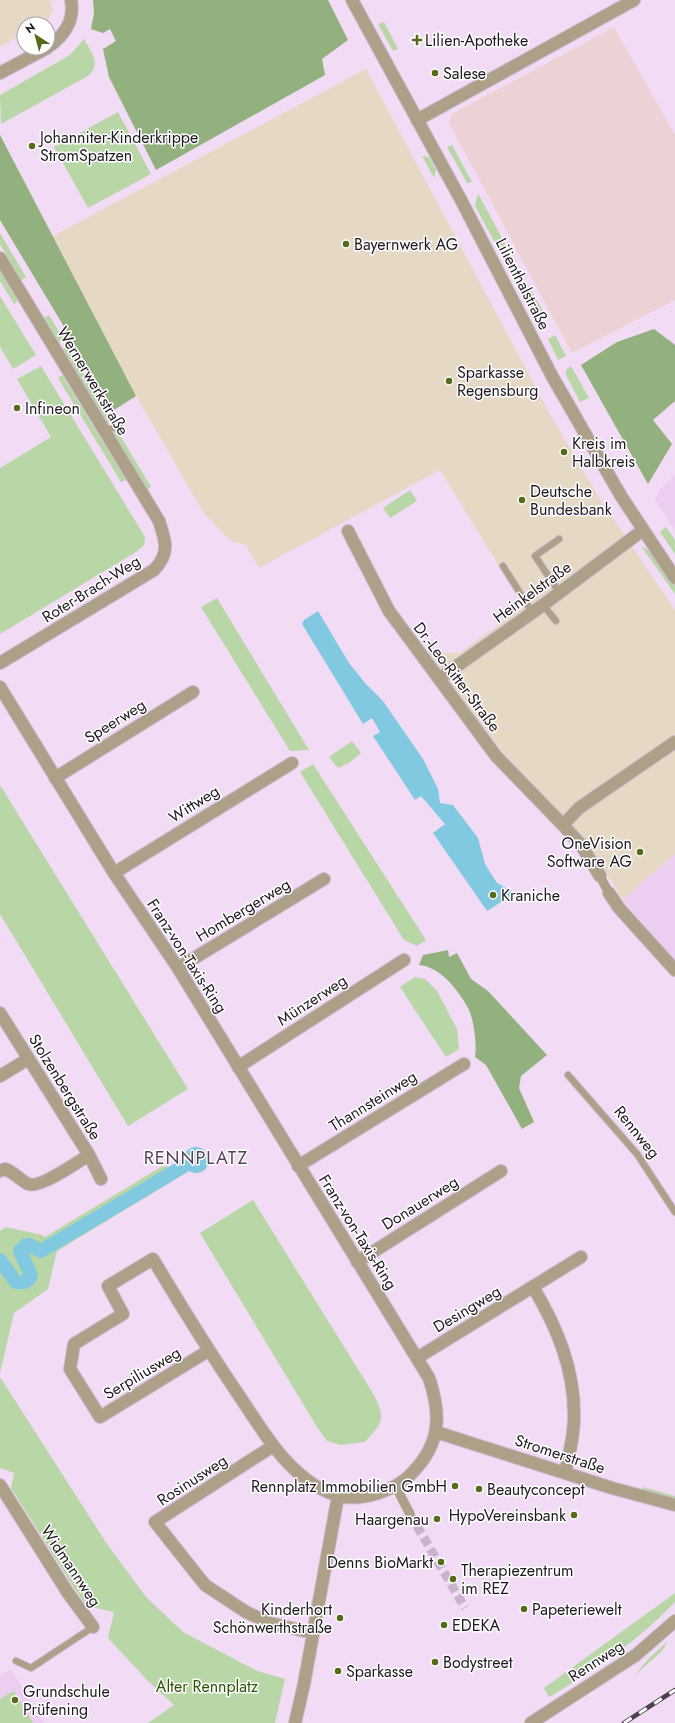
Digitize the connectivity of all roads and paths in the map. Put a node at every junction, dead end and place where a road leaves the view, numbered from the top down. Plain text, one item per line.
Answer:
1 (71, 0) edge
2 (352, 0) edge
3 (634, 0) edge
4 (56, 40) edge
5 (32, 56) edge
6 (0, 73) edge
7 (417, 120) junction
8 (0, 258) edge
9 (119, 426) dead end
10 (104, 431) junction
11 (159, 521) joint
12 (643, 530) junction
13 (348, 531) dead end
14 (559, 539) dead end
15 (503, 566) dead end
16 (675, 578) edge
17 (559, 592) junction
18 (543, 605) junction
19 (532, 612) junction
20 (556, 621) dead end
21 (0, 663) edge
22 (440, 678) junction
23 (0, 687) edge
24 (193, 692) dead end
25 (675, 742) edge
26 (292, 763) dead end
27 (55, 778) junction
28 (563, 826) junction
29 (114, 872) junction
30 (600, 876) joint
31 (324, 880) dead end
32 (609, 893) joint
33 (404, 960) dead end
34 (178, 968) junction
35 (675, 970) edge
36 (0, 1013) edge
37 (28, 1059) junction
38 (464, 1064) dead end
39 (238, 1067) junction
40 (568, 1075) dead end
41 (0, 1076) edge
42 (89, 1155) junction
43 (298, 1166) junction
44 (0, 1171) edge
45 (501, 1171) dead end
46 (101, 1179) dead end
47 (675, 1212) edge
48 (581, 1257) dead end
49 (153, 1259) joint
50 (357, 1262) junction
51 (533, 1287) junction
52 (208, 1351) junction
53 (417, 1358) junction
54 (436, 1432) junction
55 (274, 1446) junction
56 (565, 1473) junction
57 (0, 1485) edge
58 (395, 1485) junction
59 (338, 1496) junction
60 (675, 1505) edge
61 (410, 1514) tunnel mouth
62 (675, 1621) edge
63 (93, 1627) joint
64 (313, 1633) junction
65 (16, 1661) dead end
66 (295, 1723) edge
67 (531, 1723) edge

1 - 4 street
2 - 7 street, Lilienthalstraße
3 - 7 street
5 - 6 street
7 - 12 street, Lilienthalstraße
8 - 10 street, Wernerwerkstraße
9 - 10 lane
10 - 11 street, Wernerwerkstraße
11 - 21 street, Roter-Brach-Weg
12 - 16 street, Lilienthalstraße
12 - 17 street, Heinkelstraße
13 - 22 street, Dr.-Leo-Ritter-Straße
14 - 17 lane
15 - 19 lane
17 - 18 street, Heinkelstraße
18 - 19 street, Heinkelstraße
18 - 20 lane
19 - 22 street, Heinkelstraße
22 - 28 street, Dr.-Leo-Ritter-Straße
23 - 27 street, Franz-von-Taxis-Ring
24 - 27 street, Speerweg
25 - 28 street
26 - 29 street, Wittweg
27 - 29 street, Franz-von-Taxis-Ring
28 - 30 street, Dr.-Leo-Ritter-Straße
29 - 34 street, Franz-von-Taxis-Ring
30 - 32 street
31 - 34 street, Hombergerweg
32 - 35 street
33 - 39 street, Münzerweg
34 - 39 street, Franz-von-Taxis-Ring
36 - 37 street, Stolzenbergstraße
37 - 41 street
37 - 42 street, Stolzenbergstraße
38 - 43 street, Thannsteinweg
39 - 43 street, Franz-von-Taxis-Ring
40 - 47 lane, Rennweg
42 - 44 street
42 - 46 street, Stolzenbergstraße
43 - 50 street, Franz-von-Taxis-Ring
45 - 50 street, Donauerweg
48 - 51 street, Desingweg
49 - 52 street, Franz-von-Taxis-Ring
49 - 52 street, Serpiliusweg
50 - 53 street, Franz-von-Taxis-Ring
51 - 53 street, Desingweg
51 - 56 street
52 - 55 street, Franz-von-Taxis-Ring
53 - 54 street, Franz-von-Taxis-Ring
54 - 56 street, Stromerstraße
54 - 58 street, Franz-von-Taxis-Ring
55 - 59 street, Franz-von-Taxis-Ring
55 - 64 street, Rosinusweg
56 - 60 street, Stromerstraße
57 - 63 street, Widmannweg
58 - 59 street, Franz-von-Taxis-Ring
58 - 61 street
59 - 64 street
62 - 67 street, Rennweg
63 - 65 lane, Widmannweg
64 - 66 street

